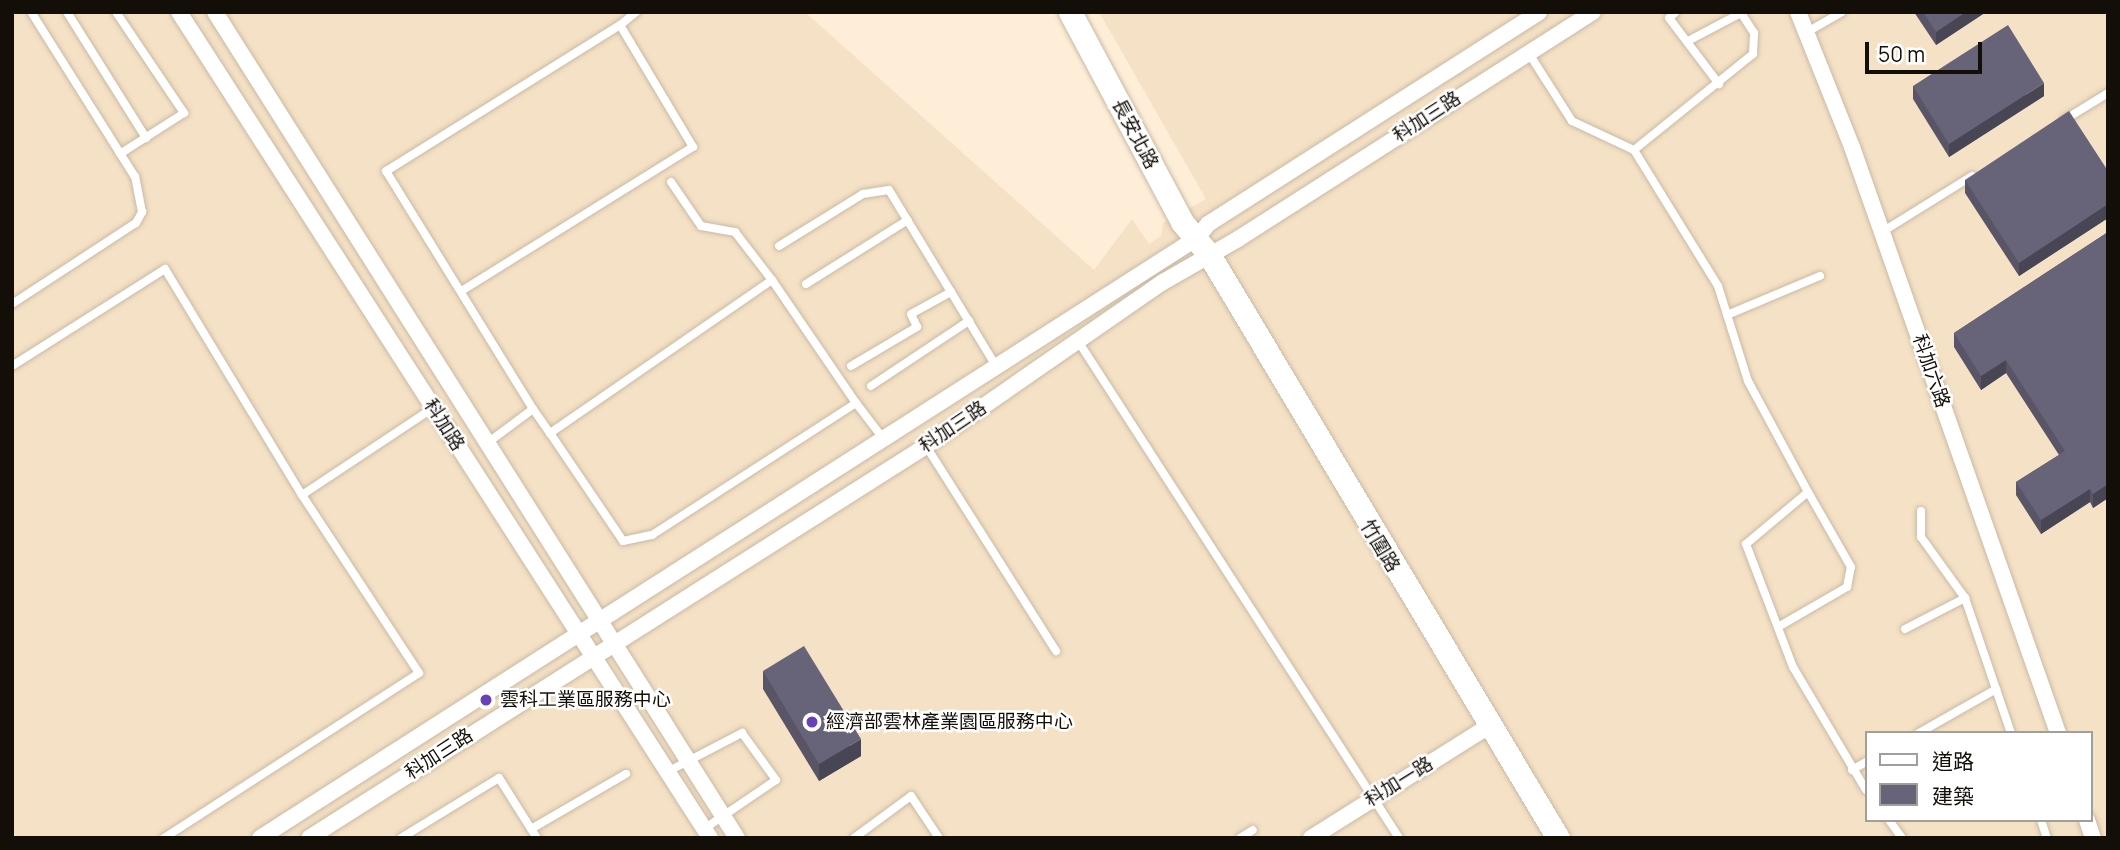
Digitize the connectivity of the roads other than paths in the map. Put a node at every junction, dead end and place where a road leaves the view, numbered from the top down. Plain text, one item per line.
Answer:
1 (31, 12) edge
2 (67, 12) edge
3 (116, 12) edge
4 (179, 12) edge
5 (215, 12) edge
6 (636, 12) edge
7 (1070, 12) edge
8 (1539, 12) edge
9 (1593, 12) edge
10 (1676, 12) edge
11 (1798, 12) edge
12 (1842, 12) edge
13 (620, 25) junction
14 (1807, 32) junction
15 (1688, 41) junction
16 (1528, 52) junction
17 (1719, 84) junction
18 (2108, 93) edge
19 (2048, 130) edge
20 (146, 138) junction
21 (1634, 150) junction
22 (120, 154) junction
23 (1977, 173) edge
24 (671, 182) dead end
25 (908, 220) junction
26 (1882, 232) junction
27 (779, 246) dead end
28 (1204, 249) junction
29 (1820, 276) dead end
30 (772, 280) junction
31 (806, 284) dead end
32 (463, 290) junction
33 (951, 292) junction
34 (12, 304) edge
35 (1727, 316) junction
36 (969, 321) junction
37 (1078, 341) junction
38 (995, 364) junction
39 (12, 366) edge
40 (851, 366) dead end
41 (871, 386) dead end
42 (856, 403) junction
43 (433, 408) junction
44 (533, 410) junction
45 (550, 433) junction
46 (882, 437) junction
47 (490, 441) junction
48 (926, 446) junction
49 (1808, 492) junction
50 (302, 495) junction
51 (1921, 511) dead end
52 (1965, 598) junction
53 (596, 620) junction
54 (1778, 627) junction
55 (1905, 629) dead end
56 (577, 632) junction
57 (614, 648) junction
58 (1056, 651) dead end
59 (593, 659) junction
60 (1996, 690) junction
61 (1487, 727) junction
62 (1923, 731) edge
63 (2010, 731) edge
64 (2057, 731) edge
65 (687, 762) junction
66 (1864, 763) edge
67 (1852, 770) junction
68 (667, 772) junction
69 (626, 774) dead end
70 (1864, 787) edge
71 (1374, 797) junction
72 (723, 816) junction
73 (1890, 822) edge
74 (531, 829) junction
75 (1253, 830) dead end
76 (707, 833) edge
77 (164, 838) edge
78 (260, 838) edge
79 (309, 838) edge
80 (401, 838) edge
81 (537, 838) edge
82 (737, 838) edge
83 (854, 838) edge
84 (939, 838) edge
85 (1240, 838) edge
86 (1311, 838) edge
87 (1399, 838) edge
88 (1558, 838) edge
89 (1902, 838) edge

1 - 22 lane
2 - 20 lane
3 - 20 lane
4 - 43 street, 科加路
5 - 47 street, 科加路
6 - 13 lane
7 - 28 street, 長安北路
8 - 28 street, 科加三路
9 - 16 street, 科加三路
10 - 15 lane
11 - 14 street, 科加六路
12 - 14 lane
13 - 32 lane
13 - 32 lane
14 - 26 street, 科加六路
15 - 17 lane
15 - 17 lane
16 - 21 lane
16 - 28 street, 科加三路
17 - 21 lane
18 - 19 lane
20 - 22 lane
21 - 35 lane
22 - 34 lane
23 - 26 lane
24 - 30 lane
25 - 27 lane
25 - 31 lane
25 - 33 lane
26 - 64 street, 科加六路
28 - 37 street, 科加三路
28 - 38 street, 科加三路
28 - 61 street, 竹圍路
29 - 35 lane
30 - 42 lane
30 - 45 lane
32 - 44 lane
33 - 36 lane
33 - 40 lane
35 - 49 lane
36 - 38 lane
36 - 41 lane
37 - 48 street, 科加三路
37 - 71 lane
38 - 46 street, 科加三路
39 - 50 lane
42 - 45 lane
42 - 46 lane
43 - 50 lane
43 - 56 street, 科加路
44 - 45 lane
44 - 47 lane
46 - 53 street, 科加三路
47 - 53 street, 科加路
48 - 57 street, 科加三路
48 - 58 lane
49 - 54 lane
49 - 54 lane
50 - 77 lane
51 - 52 lane
52 - 55 lane
52 - 60 lane
53 - 56 street, 科加三路
53 - 57 street, 科加路
54 - 67 lane
56 - 59 street, 科加路
56 - 78 street, 科加三路
57 - 59 street, 科加三路
57 - 65 street, 科加路
59 - 68 street, 科加路
59 - 79 street, 科加三路
60 - 62 lane
60 - 63 lane
61 - 71 street, 科加一路
61 - 88 street, 竹圍路
65 - 68 lane
65 - 72 street, 科加路
65 - 72 lane
66 - 67 lane
67 - 70 lane
68 - 76 street, 科加路
69 - 74 lane
71 - 86 street, 科加一路
71 - 87 lane
72 - 76 lane
72 - 82 street, 科加路
73 - 89 lane
74 - 80 lane
74 - 81 lane
75 - 85 lane
83 - 84 lane

